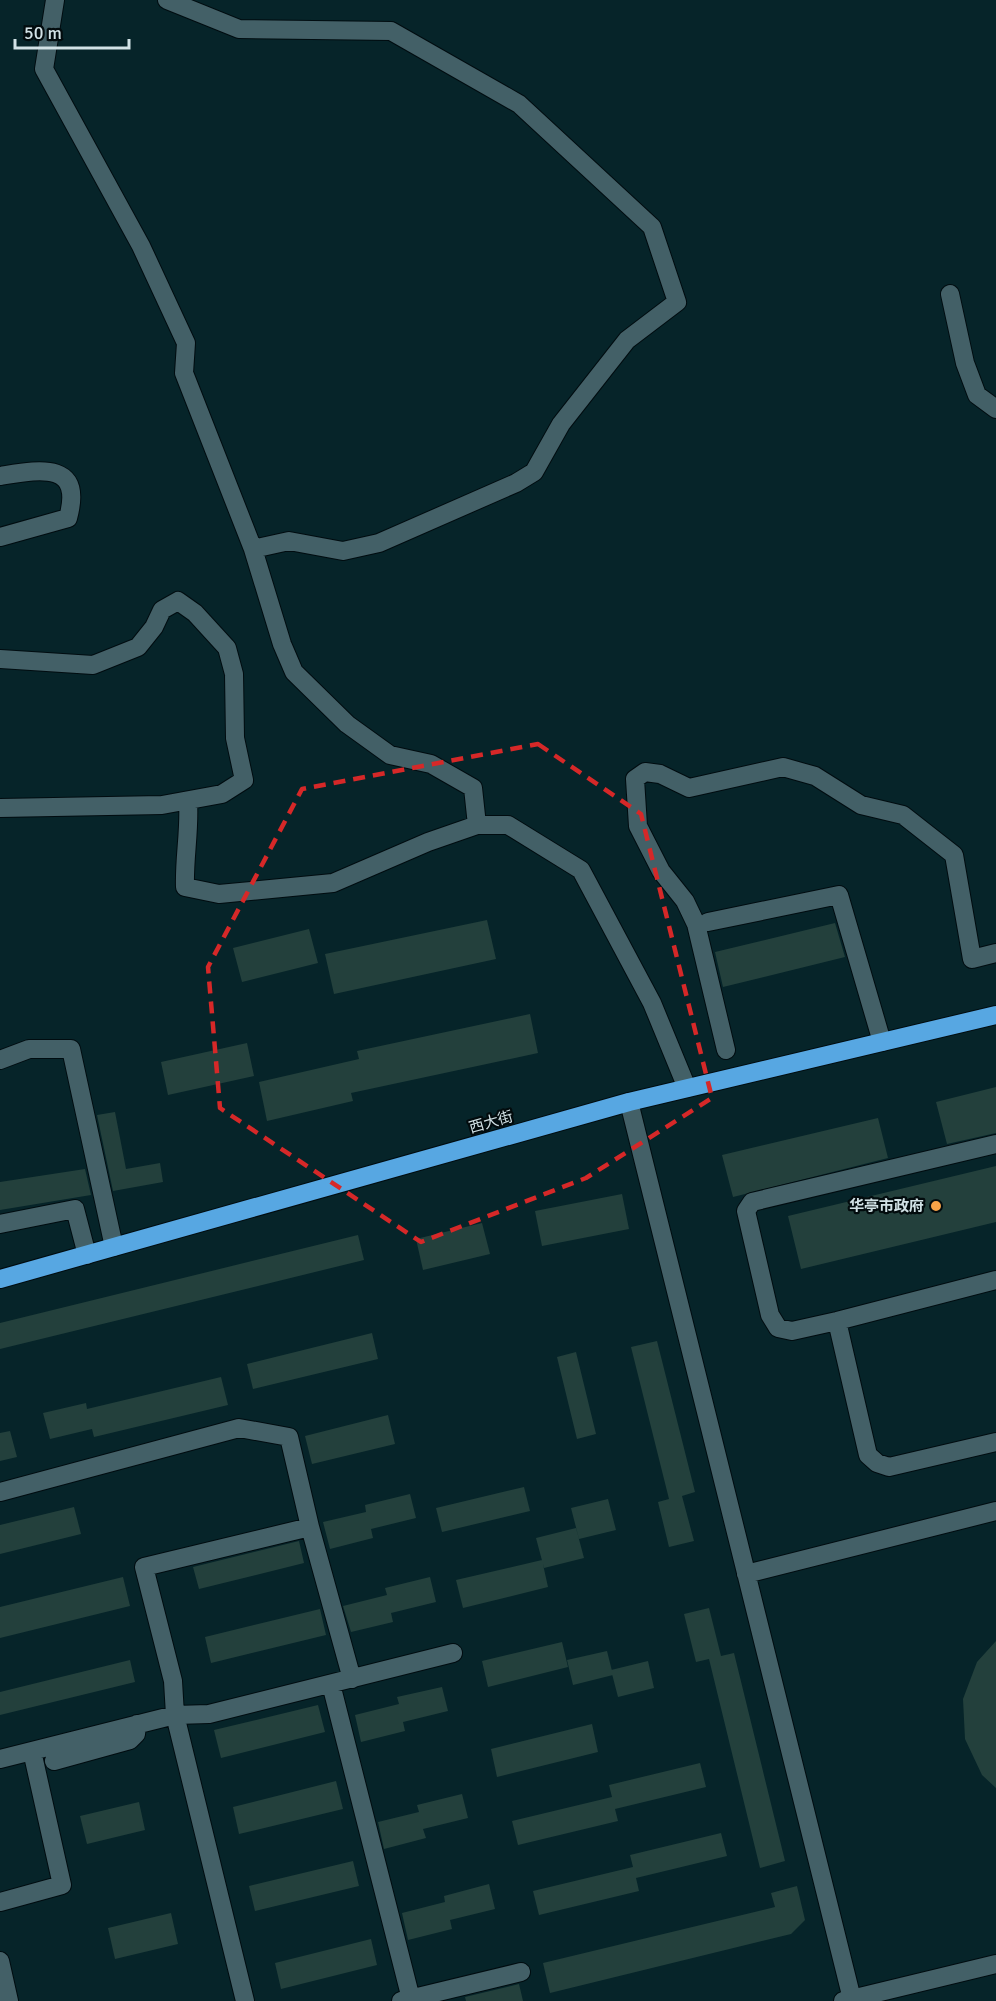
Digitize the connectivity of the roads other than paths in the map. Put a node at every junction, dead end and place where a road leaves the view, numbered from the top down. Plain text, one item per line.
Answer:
1 (55, 0) edge
2 (167, 0) edge
3 (950, 294) dead end
4 (996, 409) edge
5 (0, 476) edge
6 (0, 537) edge
7 (254, 549) junction
8 (0, 659) edge
9 (188, 801) junction
10 (0, 808) edge
11 (477, 825) junction
12 (708, 922) dead end
13 (996, 953) edge
14 (996, 1015) edge
15 (882, 1042) junction
16 (726, 1050) dead end
17 (0, 1060) edge
18 (687, 1088) junction
19 (629, 1102) junction
20 (996, 1144) edge
21 (0, 1224) edge
22 (114, 1247) junction
23 (87, 1255) junction
24 (0, 1280) edge
25 (996, 1280) edge
26 (837, 1321) junction
27 (996, 1442) edge
28 (0, 1492) edge
29 (996, 1510) edge
30 (310, 1527) junction
31 (746, 1574) junction
32 (453, 1653) dead end
33 (352, 1679) junction
34 (331, 1684) junction
35 (175, 1715) junction
36 (137, 1724) junction
37 (32, 1751) junction
38 (0, 1759) edge
39 (54, 1761) dead end
40 (0, 1902) edge
41 (0, 1961) edge
42 (996, 1964) edge
43 (521, 1972) dead end
44 (406, 2000) edge
45 (848, 2000) edge
46 (9, 2001) edge
47 (244, 2001) edge

1 - 7 street
2 - 7 street
3 - 4 street
5 - 6 street
7 - 11 street
8 - 9 street
9 - 10 street
9 - 11 street
11 - 18 street
12 - 15 street
13 - 16 street
14 - 15 highway, 西大街
15 - 18 highway, 西大街
17 - 22 street
18 - 19 highway, 西大街
19 - 22 highway, 西大街
19 - 31 street
20 - 26 street
21 - 23 street
22 - 23 highway, 西大街
23 - 24 highway, 西大街
25 - 26 street
26 - 27 street
28 - 30 street
29 - 31 street
30 - 33 street
30 - 35 street
31 - 45 street
32 - 33 street
33 - 34 street
34 - 35 street
34 - 44 street
35 - 36 street
35 - 47 street
36 - 37 street
36 - 39 street
37 - 38 street
37 - 40 street
41 - 46 street
42 - 45 street
43 - 44 street

